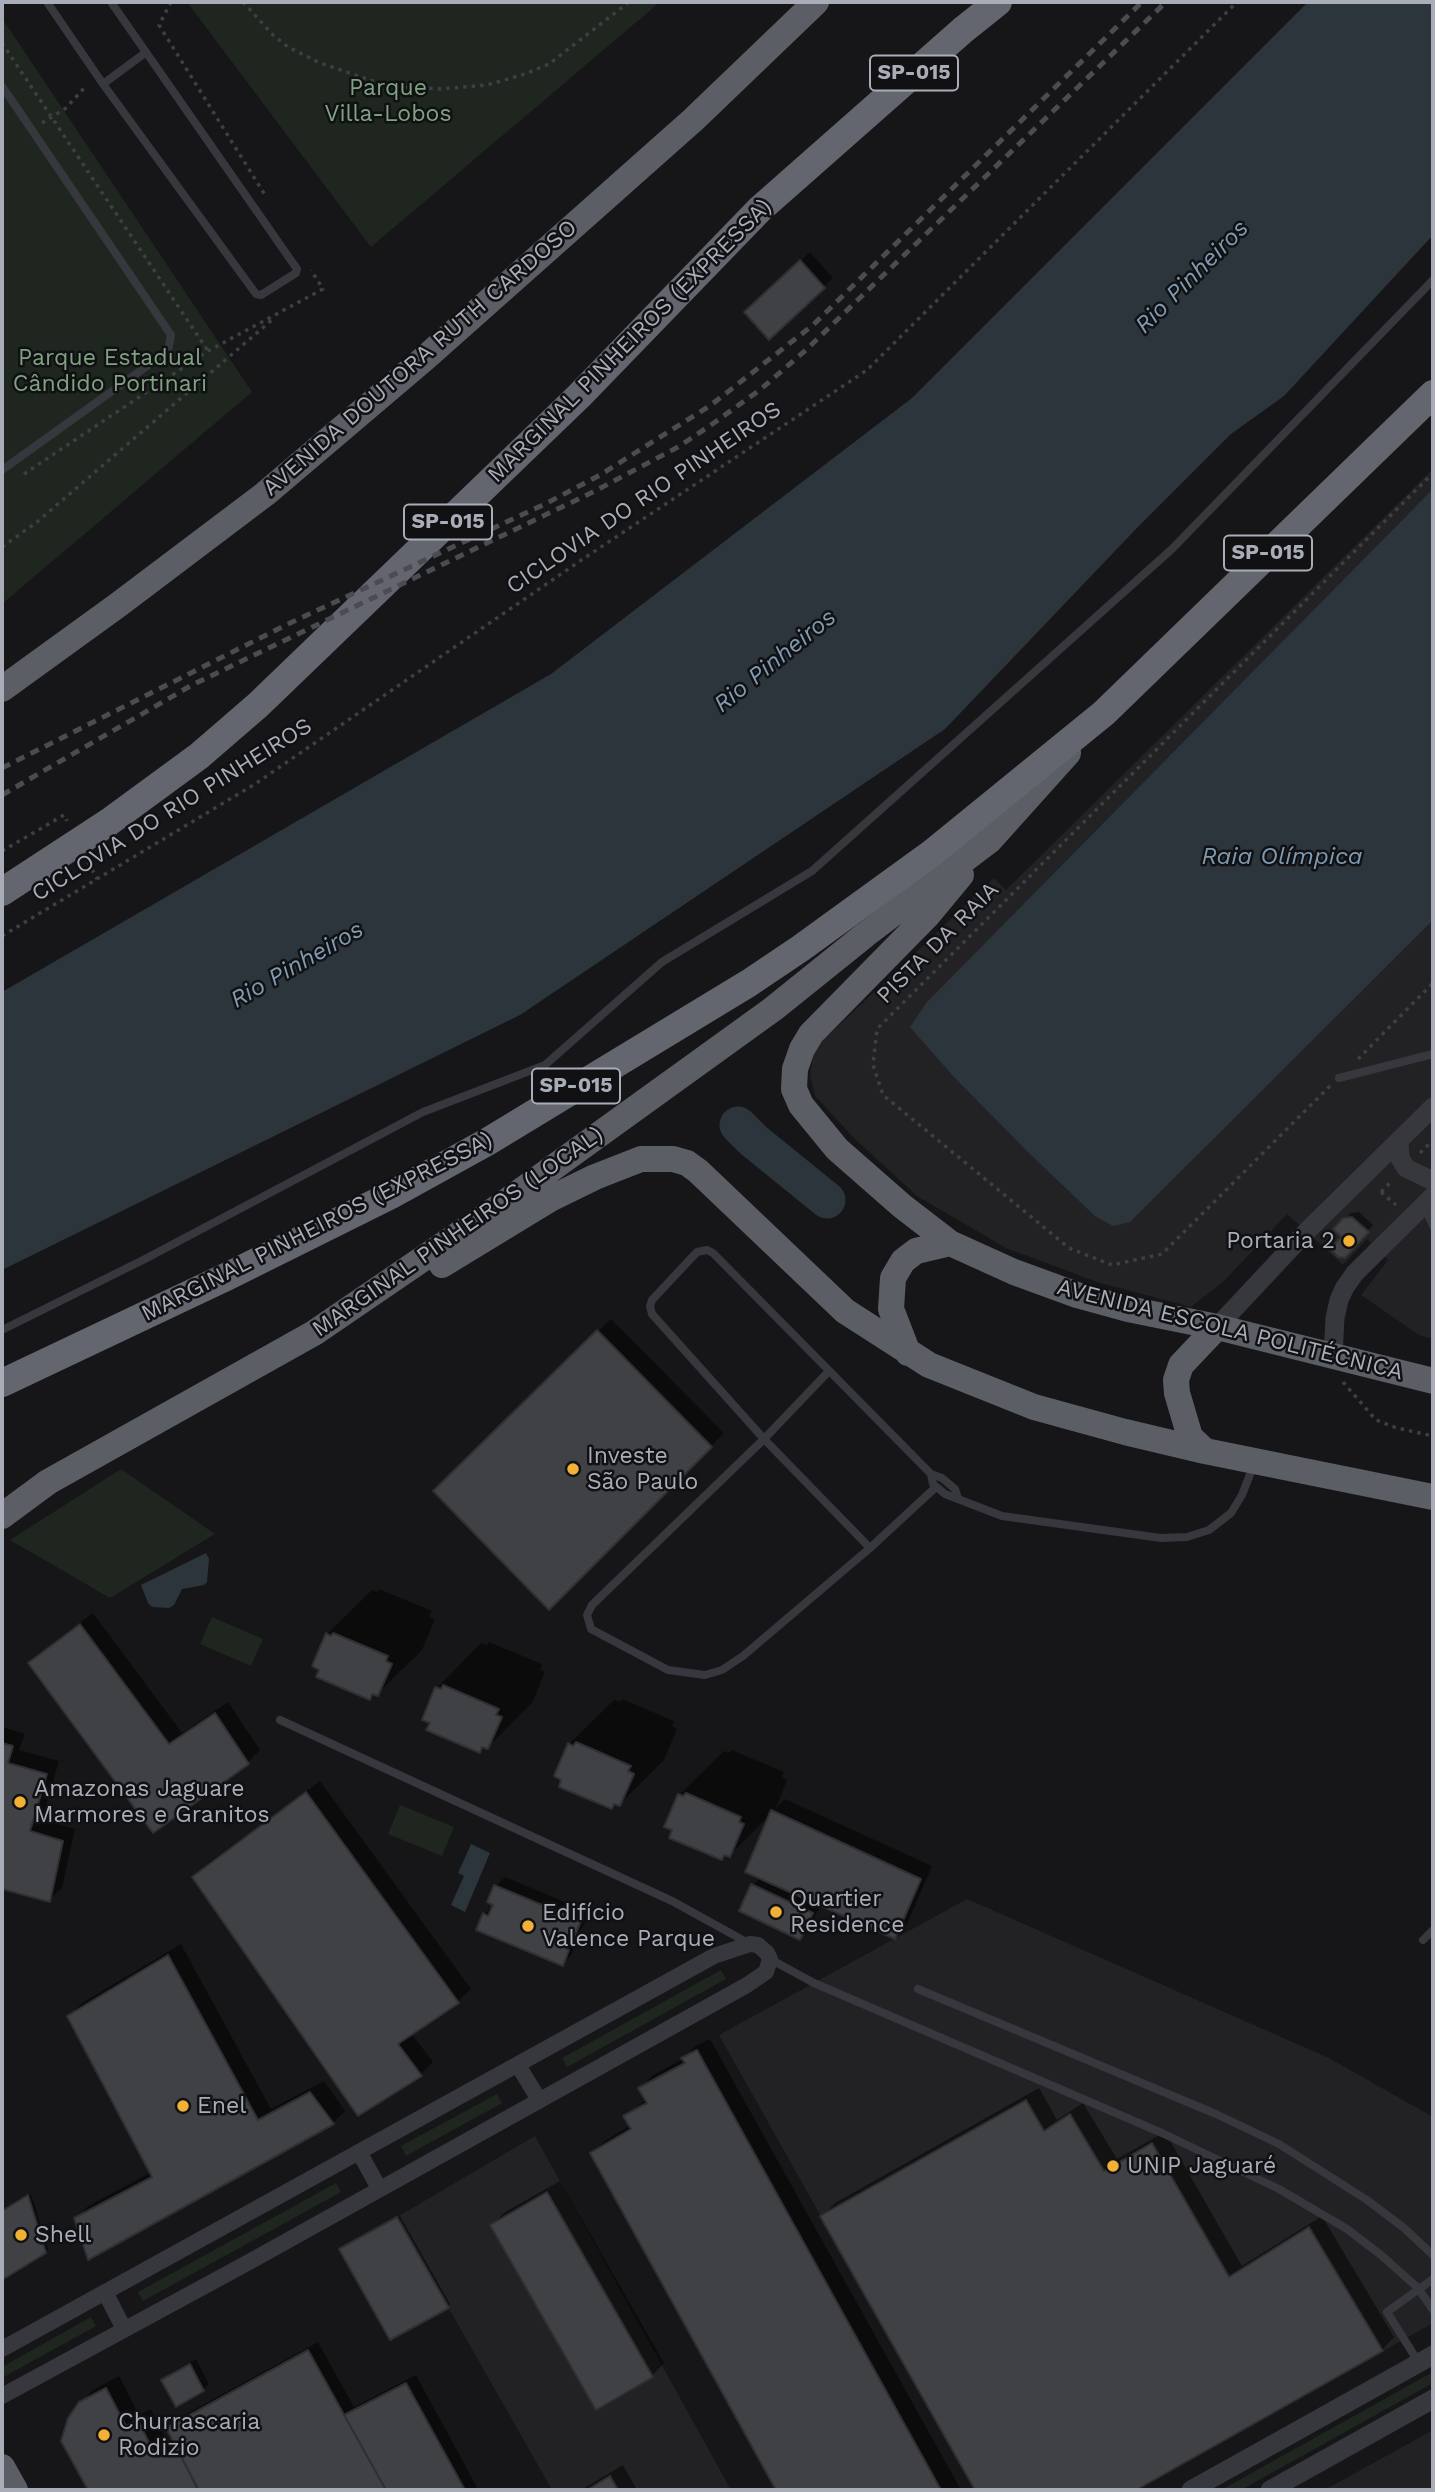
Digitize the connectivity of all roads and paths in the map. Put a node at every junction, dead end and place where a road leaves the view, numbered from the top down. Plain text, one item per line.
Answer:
1 (47, 2) edge
2 (111, 2) edge
3 (243, 2) edge
4 (629, 2) edge
5 (816, 2) edge
6 (972, 2) edge
7 (998, 2) edge
8 (1237, 2) edge
9 (963, 30) junction
10 (2, 43) edge
11 (145, 53) junction
12 (103, 84) junction
13 (2, 86) edge
14 (77, 98) dead end
15 (52, 118) junction
16 (31, 130) junction
17 (1433, 280) edge
18 (278, 315) dead end
19 (1433, 394) edge
20 (2, 470) edge
21 (1433, 473) edge
22 (13, 481) dead end
23 (2, 547) edge
24 (2, 689) edge
25 (1104, 713) junction
26 (989, 841) junction
27 (2, 892) edge
28 (2, 936) edge
29 (1433, 984) edge
30 (1433, 1054) edge
31 (1339, 1078) junction
32 (1433, 1107) edge
33 (1399, 1141) junction
34 (1363, 1176) junction
35 (1433, 1181) edge
36 (1423, 1206) edge
37 (1433, 1226) edge
38 (950, 1243) junction
39 (1217, 1327) junction
40 (2, 1330) edge
41 (314, 1333) junction
42 (908, 1353) junction
43 (1333, 1357) junction
44 (829, 1371) junction
45 (1433, 1381) edge
46 (2, 1383) edge
47 (1433, 1436) edge
48 (764, 1439) junction
49 (1205, 1451) junction
50 (1255, 1461) junction
51 (931, 1474) junction
52 (936, 1487) junction
53 (1433, 1497) edge
54 (958, 1498) junction
55 (2, 1516) edge
56 (870, 1548) junction
57 (280, 1720) dead end
58 (1433, 1930) edge
59 (1423, 1940) dead end
60 (750, 1944) junction
61 (769, 1959) junction
62 (918, 1989) dead end
63 (518, 2064) junction
64 (539, 2100) junction
65 (359, 2152) junction
66 (379, 2188) junction
67 (1433, 2255) edge
68 (1433, 2278) edge
69 (1418, 2288) junction
70 (105, 2292) junction
71 (1433, 2309) edge
72 (124, 2329) junction
73 (2, 2349) edge
74 (1426, 2359) edge
75 (2, 2396) edge
76 (1433, 2399) edge
77 (2, 2466) edge
78 (15, 2490) edge
79 (1191, 2490) edge
80 (1270, 2490) edge

1 - 12 lane
2 - 11 lane
3 - 4 path
5 - 24 highway, AVENIDA DOUTORA RUTH CARDOSO
6 - 9 highway
7 - 9 highway, MARGINAL PINHEIROS (EXPRESSA) / SP-015
8 - 28 path, CICLOVIA DO RIO PINHEIROS
9 - 27 highway, MARGINAL PINHEIROS (EXPRESSA) / SP-015
10 - 15 path
11 - 12 lane
11 - 12 lane
13 - 16 lane
14 - 15 path
15 - 16 path
15 - 22 path
16 - 20 lane
17 - 40 lane
18 - 23 path
19 - 25 highway, MARGINAL PINHEIROS (EXPRESSA) / SP-015
21 - 31 path, PISTA DA RAIA
25 - 26 highway, MARGINAL PINHEIROS (LOCAL)
25 - 46 highway, MARGINAL PINHEIROS (EXPRESSA) / SP-015
26 - 38 highway, AVENIDA ESCOLA POLITÉCNICA
26 - 41 highway, MARGINAL PINHEIROS (LOCAL)
29 - 31 path, PISTA DA RAIA
30 - 31 lane
32 - 33 street
33 - 34 street
33 - 35 street
34 - 36 path
34 - 39 street
36 - 37 lane
36 - 43 street
38 - 39 highway, AVENIDA ESCOLA POLITÉCNICA
38 - 42 highway
39 - 43 highway, AVENIDA ESCOLA POLITÉCNICA
39 - 49 highway
41 - 42 highway
41 - 55 highway, MARGINAL PINHEIROS (LOCAL)
42 - 49 highway
43 - 45 highway, AVENIDA ESCOLA POLITÉCNICA
43 - 47 path
44 - 48 lane
44 - 48 lane
44 - 51 lane
48 - 56 lane
48 - 56 lane
49 - 50 highway
50 - 53 highway
50 - 54 lane
51 - 52 lane
51 - 54 lane
52 - 54 lane
52 - 56 lane
57 - 60 lane
58 - 59 lane
60 - 61 street
60 - 63 street
61 - 64 street
61 - 69 lane
62 - 67 lane
63 - 64 street
63 - 65 street
64 - 66 street
65 - 66 street
65 - 70 street
66 - 72 street
68 - 69 lane
69 - 71 lane
69 - 74 lane
70 - 72 street
70 - 73 street
72 - 75 street
74 - 79 street
76 - 80 street
77 - 78 highway

